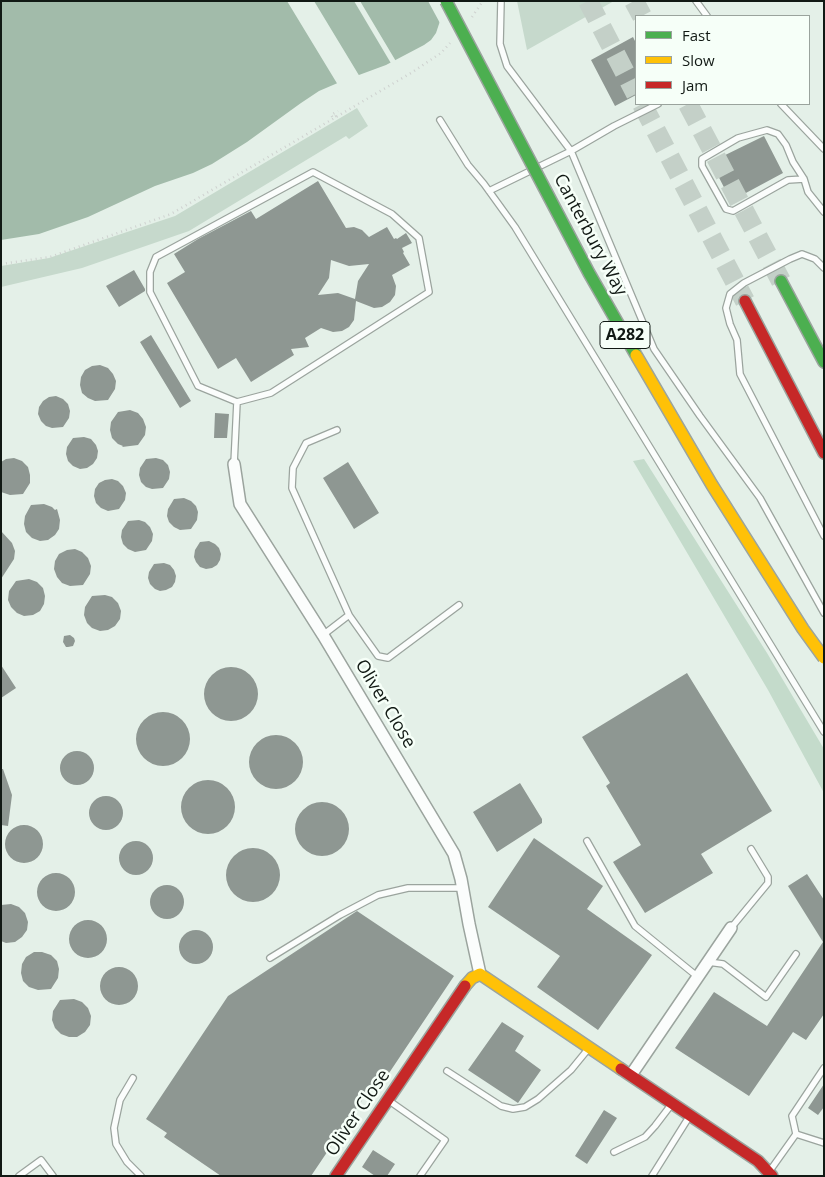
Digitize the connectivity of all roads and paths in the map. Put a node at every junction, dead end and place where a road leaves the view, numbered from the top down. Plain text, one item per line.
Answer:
1 (446, 1) edge
2 (483, 1) edge
3 (501, 1) edge
4 (696, 1) edge
5 (707, 15) edge
6 (470, 19) dead end
7 (453, 40) dead end
8 (656, 105) edge
9 (782, 105) edge
10 (338, 111) dead end
11 (341, 114) junction
12 (440, 120) dead end
13 (824, 149) edge
14 (571, 151) junction
15 (804, 179) junction
16 (489, 191) junction
17 (824, 212) edge
18 (1, 264) edge
19 (824, 268) edge
20 (782, 281) tunnel mouth
21 (745, 301) tunnel mouth
22 (824, 362) edge
23 (238, 402) junction
24 (337, 430) dead end
25 (824, 454) edge
26 (234, 464) joint
27 (824, 536) edge
28 (459, 605) dead end
29 (824, 613) edge
30 (349, 615) junction
31 (323, 635) junction
32 (824, 658) edge
33 (824, 732) edge
34 (587, 841) dead end
35 (752, 849) dead end
36 (462, 888) junction
37 (731, 928) joint
38 (796, 954) dead end
39 (270, 958) dead end
40 (708, 962) junction
41 (480, 974) junction
42 (698, 977) junction
43 (588, 1048) junction
44 (824, 1068) edge
45 (447, 1071) dead end
46 (631, 1075) junction
47 (133, 1078) dead end
48 (388, 1100) junction
49 (672, 1103) junction
50 (690, 1115) junction
51 (796, 1134) junction
52 (824, 1143) edge
53 (614, 1152) dead end
54 (770, 1174) edge
55 (19, 1176) edge
56 (53, 1176) edge
57 (141, 1176) edge
58 (336, 1176) edge
59 (420, 1176) edge
60 (652, 1176) edge

1 - 32 main road, Canterbury Way / A282, bridge
2 - 6 path
3 - 14 lane
4 - 5 lane
7 - 11 path
8 - 14 lane
9 - 13 lane
10 - 11 path
11 - 18 path
12 - 16 lane
14 - 16 lane
14 - 29 lane
15 - 15 lane
15 - 17 lane
16 - 33 lane
19 - 27 lane
20 - 22 main road
21 - 25 main road
23 - 23 lane
23 - 26 lane
24 - 30 lane
26 - 31 street, Oliver Close
28 - 30 lane
30 - 31 lane
31 - 36 street, Oliver Close
34 - 42 lane
35 - 37 lane
36 - 39 lane
36 - 41 street, Oliver Close
37 - 40 street
38 - 40 lane
40 - 42 street
41 - 43 main road
41 - 48 main road, Oliver Close
42 - 46 street
43 - 45 lane
43 - 46 main road
44 - 51 lane
46 - 49 main road
47 - 57 lane
48 - 58 main road, Oliver Close
48 - 59 lane
49 - 50 main road
49 - 53 lane
50 - 54 main road
50 - 60 lane
51 - 52 lane
51 - 54 lane
55 - 56 lane

